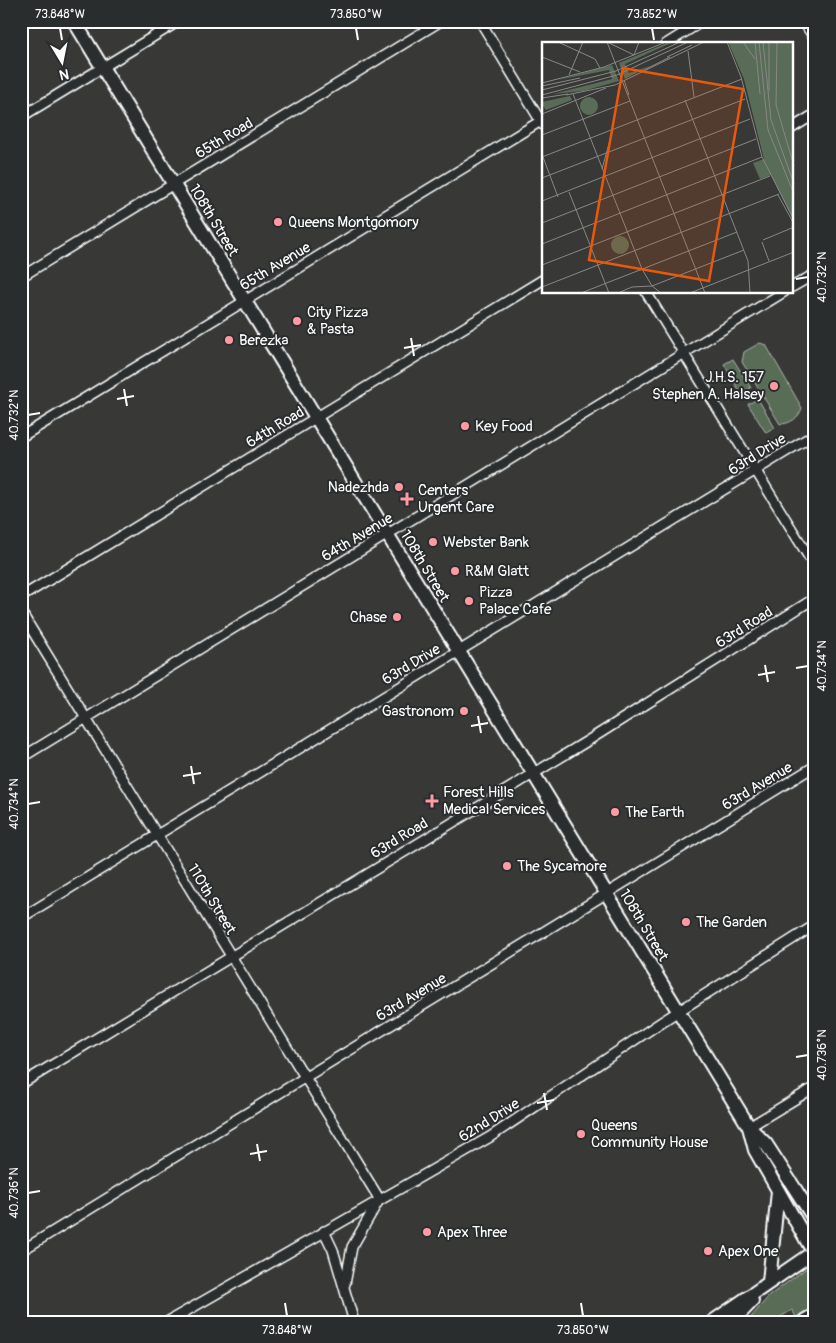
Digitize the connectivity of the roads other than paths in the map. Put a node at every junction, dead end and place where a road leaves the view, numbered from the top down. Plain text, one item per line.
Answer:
1 (74, 21) edge
2 (179, 21) edge
3 (441, 21) edge
4 (480, 21) edge
5 (702, 21) edge
6 (803, 21) edge
7 (815, 39) edge
8 (669, 42) edge
9 (102, 68) junction
10 (815, 114) edge
11 (21, 117) edge
12 (542, 120) edge
13 (542, 123) edge
14 (794, 127) edge
15 (174, 185) junction
16 (815, 274) edge
17 (21, 277) edge
18 (542, 280) edge
19 (794, 287) edge
20 (647, 294) edge
21 (781, 294) edge
22 (244, 301) junction
23 (683, 354) junction
24 (316, 418) junction
25 (815, 434) edge
26 (21, 437) edge
27 (755, 471) junction
28 (387, 535) junction
29 (815, 567) edge
30 (21, 597) edge
31 (815, 598) edge
32 (21, 612) edge
33 (458, 652) junction
34 (86, 718) junction
35 (21, 758) edge
36 (815, 766) edge
37 (533, 772) junction
38 (157, 835) junction
39 (606, 894) junction
40 (21, 918) edge
41 (815, 925) edge
42 (231, 956) junction
43 (677, 1012) junction
44 (305, 1077) junction
45 (21, 1084) edge
46 (815, 1087) edge
47 (749, 1127) junction
48 (778, 1191) junction
49 (380, 1200) junction
50 (815, 1220) edge
51 (324, 1231) junction
52 (21, 1251) edge
53 (814, 1253) edge
54 (769, 1282) junction
55 (344, 1286) junction
56 (815, 1317) edge
57 (167, 1322) edge
58 (354, 1322) edge
59 (712, 1322) edge
60 (732, 1322) edge
61 (806, 1322) edge

1 - 9 main road, 108th Street
2 - 9 street
3 - 15 street, 65th Road
4 - 12 street
5 - 8 street
6 - 7 street
9 - 11 street
9 - 15 main road, 108th Street
10 - 14 street
13 - 22 street, 65th Avenue
15 - 17 street, 65th Road
15 - 22 main road, 108th Street
16 - 19 street
18 - 24 street, 64th Road
20 - 23 street
21 - 23 street, 64th Avenue
22 - 24 main road, 108th Street
22 - 26 street, 65th Avenue
23 - 27 street
23 - 28 street, 64th Avenue
24 - 28 main road, 108th Street
24 - 30 street, 64th Road
25 - 27 street, 63rd Drive
27 - 29 street
27 - 33 street, 63rd Drive
28 - 33 main road, 108th Street
28 - 34 street, 64th Avenue
31 - 37 street, 63rd Road
32 - 34 street, 110th Street
33 - 37 main road, 108th Street
33 - 38 street, 63rd Drive
34 - 35 street, 64th Avenue
34 - 38 street, 110th Street
36 - 39 street, 63rd Avenue
37 - 39 main road, 108th Street
37 - 42 street, 63rd Road
38 - 40 street, 63rd Drive
38 - 42 street, 110th Street
39 - 43 main road, 108th Street
39 - 44 street, 63rd Avenue
41 - 43 street, 62nd Drive
42 - 44 street, 110th Street
42 - 45 street, 63rd Road
43 - 47 main road, 108th Street
43 - 49 street, 62nd Drive
44 - 49 street, 110th Street
44 - 52 street, 63rd Avenue
46 - 47 street
47 - 48 main road, 108th Street
47 - 50 main road, 108th Street
48 - 53 main road, 108th Street
48 - 54 main road
49 - 51 street, 62nd Drive
49 - 55 street
51 - 55 street
51 - 57 street, 62nd Drive
53 - 54 main road
54 - 59 main road
54 - 60 main road
55 - 58 street
56 - 61 highway

